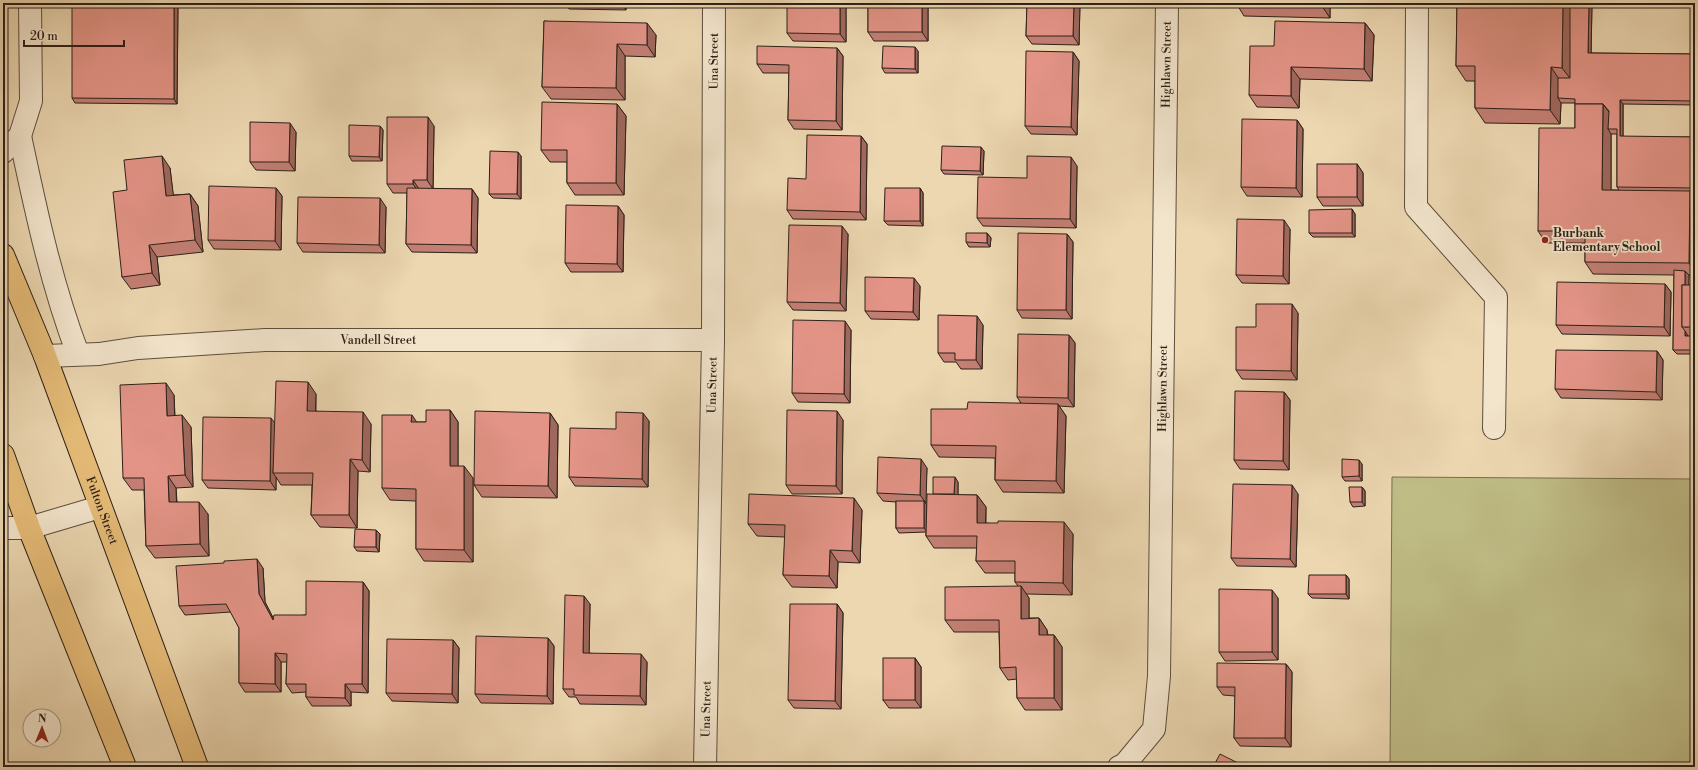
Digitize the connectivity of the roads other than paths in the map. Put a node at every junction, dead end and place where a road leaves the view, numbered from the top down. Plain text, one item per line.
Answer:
1 (30, 3) edge
2 (714, 3) edge
3 (1167, 3) edge
4 (1417, 3) edge
5 (20, 136) junction
6 (3, 152) edge
7 (3, 255) edge
8 (713, 340) junction
9 (78, 354) junction
10 (45, 356) junction
11 (1494, 428) dead end
12 (3, 455) edge
13 (100, 507) junction
14 (3, 528) edge
15 (29, 528) junction
16 (1122, 765) edge
17 (125, 767) edge
18 (197, 767) edge
19 (705, 767) edge

1 - 5 street
2 - 8 street, Una Street
3 - 16 street, Highlawn Street
4 - 11 street
5 - 6 street
5 - 9 street
7 - 10 main road, Fulton Street
8 - 9 street, Vandell Street
8 - 19 street, Una Street
9 - 10 street, Vandell Street
10 - 13 main road, Fulton Street
12 - 15 main road
13 - 15 street
13 - 18 main road, Fulton Street
14 - 15 street
15 - 17 main road

